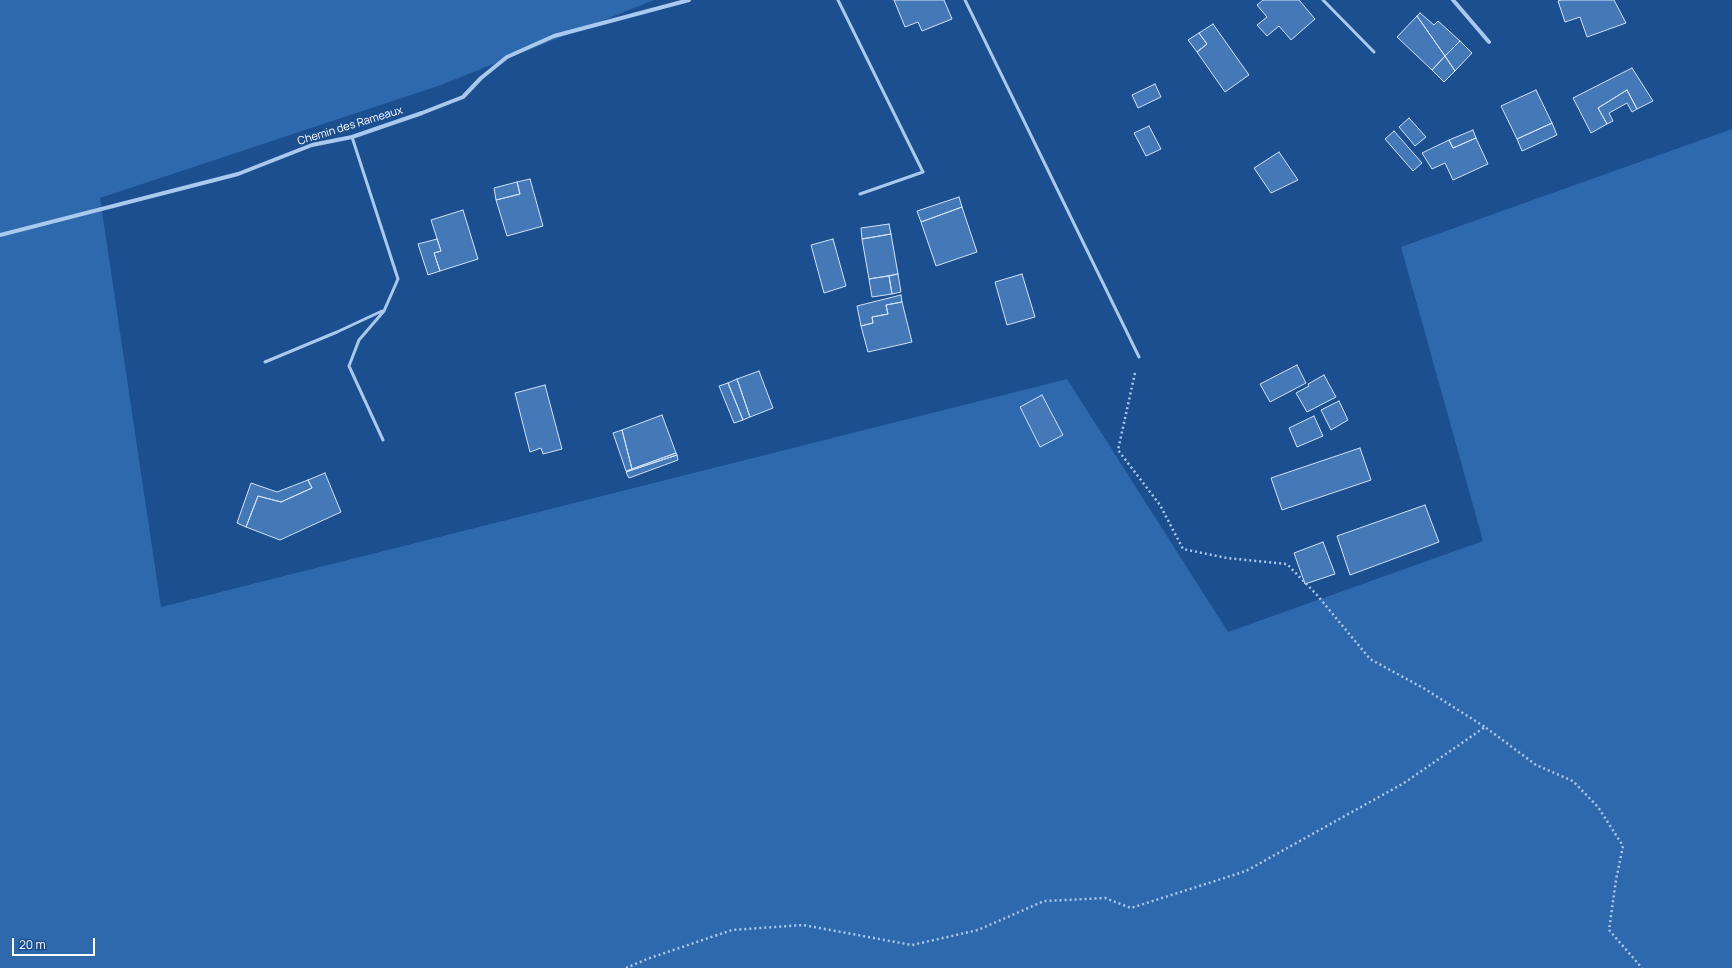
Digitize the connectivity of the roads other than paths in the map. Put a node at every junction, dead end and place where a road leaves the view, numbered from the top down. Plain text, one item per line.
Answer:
1 (689, 0) edge
2 (838, 0) edge
3 (966, 0) edge
4 (1323, 0) edge
5 (1453, 0) edge
6 (1489, 42) dead end
7 (1374, 52) dead end
8 (352, 137) junction
9 (860, 194) dead end
10 (0, 235) edge
11 (384, 311) junction
12 (1139, 357) road end
13 (265, 362) dead end
14 (383, 440) dead end

1 - 8 street, Chemin des Rameaux
2 - 9 lane
3 - 12 lane
4 - 7 lane
5 - 6 street
8 - 10 street, Chemin des Rameaux
8 - 11 lane
11 - 13 lane
11 - 14 lane

